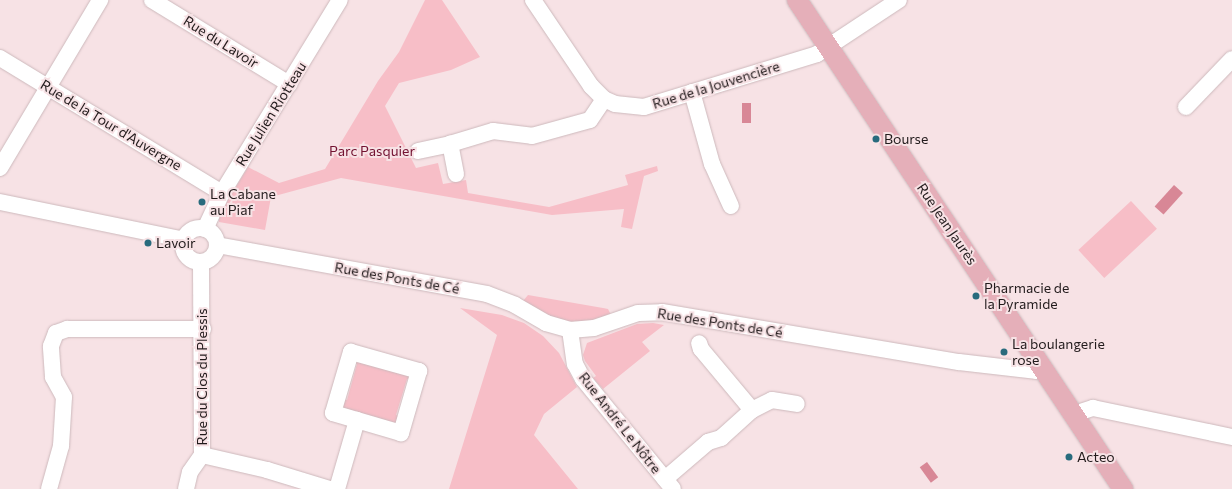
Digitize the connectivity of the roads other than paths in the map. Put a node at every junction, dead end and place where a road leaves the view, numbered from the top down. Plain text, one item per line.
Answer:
1 (100, 0) edge
2 (152, 0) edge
3 (340, 0) edge
4 (532, 0) edge
5 (797, 0) edge
6 (899, 0) edge
7 (830, 48) junction
8 (0, 58) edge
9 (1232, 59) edge
10 (289, 84) junction
11 (49, 87) junction
12 (692, 92) junction
13 (604, 99) junction
14 (1186, 107) dead end
15 (450, 144) junction
16 (418, 151) dead end
17 (0, 168) edge
18 (456, 174) dead end
19 (222, 193) junction
20 (0, 202) edge
21 (731, 206) dead end
22 (205, 229) junction
23 (185, 240) junction
24 (217, 245) junction
25 (201, 262) junction
26 (202, 330) junction
27 (570, 330) junction
28 (699, 343) dead end
29 (1043, 369) junction
30 (797, 404) dead end
31 (752, 410) junction
32 (1074, 414) junction
33 (357, 420) junction
34 (1232, 437) edge
35 (202, 455) junction
36 (669, 484) edge
37 (49, 489) edge
38 (186, 489) edge
39 (328, 489) edge
40 (337, 489) edge
41 (1123, 489) edge

1 - 11 street
2 - 10 street, Rue du Lavoir
3 - 10 street, Rue Julien Riotteau
4 - 13 street, Rue de la Jouvencière
5 - 7 main road, Rue Jean Jaurès
6 - 7 street, Rue de la Jouvencière
7 - 12 street, Rue de la Jouvencière
7 - 29 main road, Rue Jean Jaurès
8 - 11 street, Rue de la Tour d'Auvergne
9 - 14 street
10 - 19 street, Rue Julien Riotteau
11 - 17 street
11 - 19 street, Rue de la Tour d'Auvergne
12 - 13 street, Rue de la Jouvencière
12 - 21 street
13 - 15 street
15 - 16 street
15 - 18 street
19 - 22 street, Rue Julien Riotteau
20 - 23 street
22 - 23 street
22 - 24 street
23 - 25 street
24 - 25 street
24 - 27 street, Rue des Ponts de Cé
25 - 26 street, Rue du Clos du Plessis
26 - 35 street, Rue du Clos du Plessis
26 - 37 street
27 - 29 street, Rue des Ponts de Cé
27 - 36 street, Rue André Le Nôtre
28 - 31 street
29 - 32 main road, Rue Jean Jaurès
30 - 31 street
31 - 36 street
32 - 34 street
32 - 41 main road, Rue Jean Jaurès
33 - 33 street
33 - 40 street
35 - 38 street, Rue du Clos du Plessis
35 - 39 street

